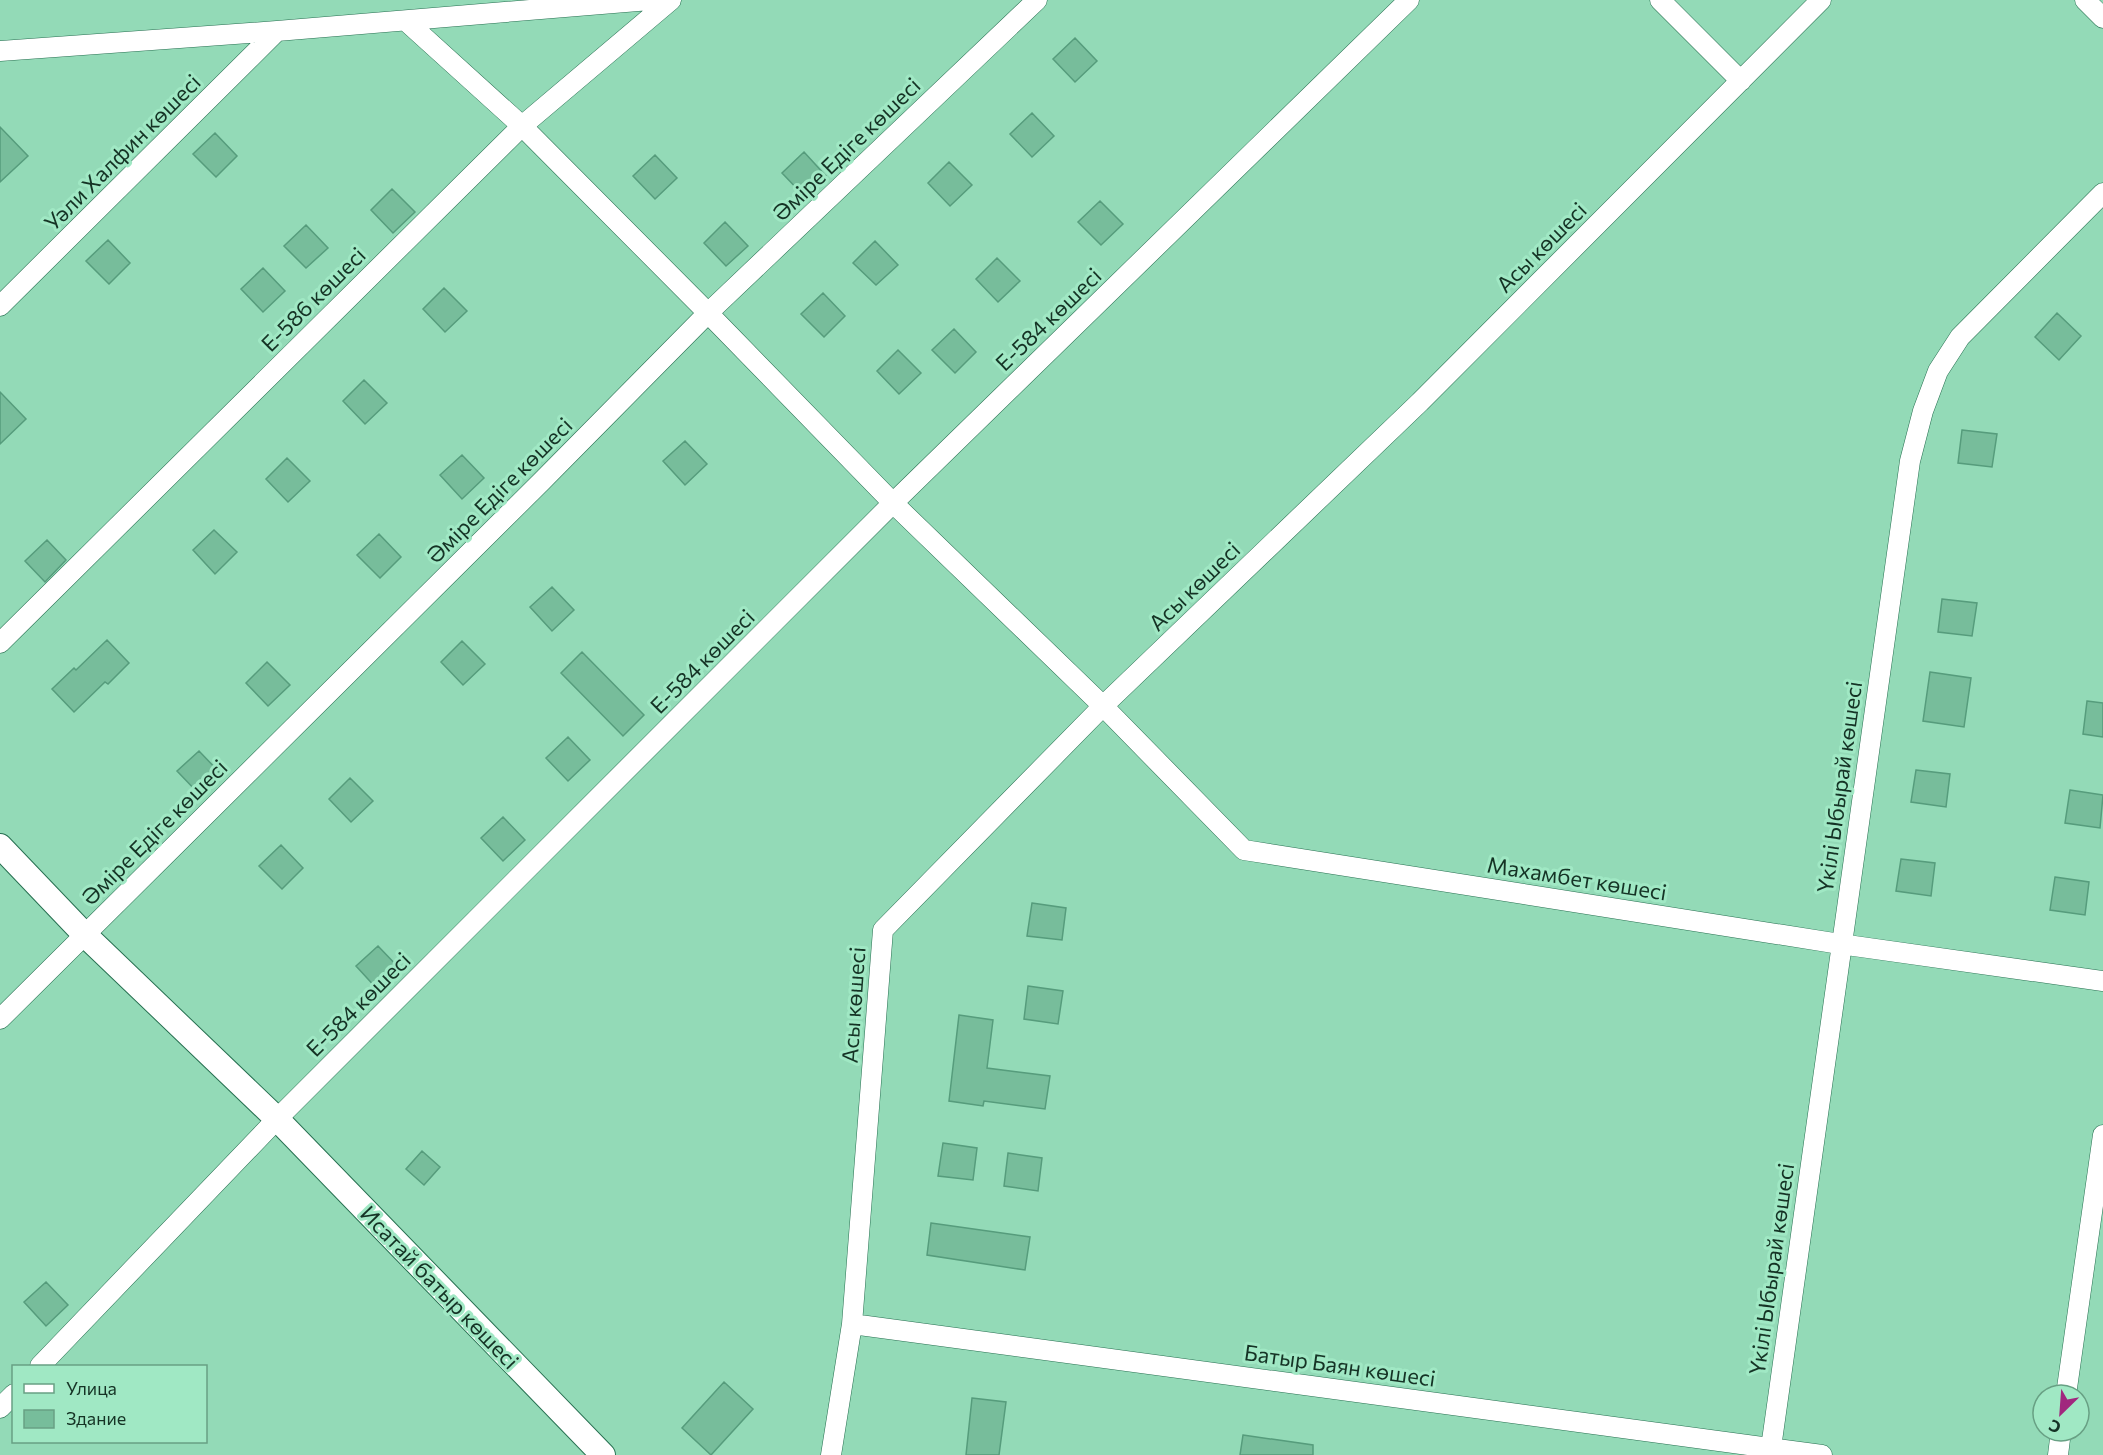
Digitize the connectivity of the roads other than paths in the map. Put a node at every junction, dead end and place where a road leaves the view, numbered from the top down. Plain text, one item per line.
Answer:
1 (650, 0) edge
2 (671, 0) edge
3 (1037, 0) edge
4 (1409, 0) edge
5 (1659, 0) edge
6 (1821, 0) edge
7 (2085, 0) edge
8 (2103, 18) edge
9 (406, 21) junction
10 (277, 32) junction
11 (0, 51) edge
12 (1741, 81) junction
13 (522, 126) junction
14 (2103, 193) edge
15 (0, 306) edge
16 (708, 313) junction
17 (893, 503) junction
18 (0, 644) edge
19 (1103, 706) junction
20 (0, 846) edge
21 (85, 935) junction
22 (1840, 944) junction
23 (2103, 981) edge
24 (0, 1019) edge
25 (277, 1119) junction
26 (2103, 1135) edge
27 (852, 1324) junction
28 (41, 1365) edge
29 (2068, 1383) edge
30 (12, 1396) edge
31 (0, 1408) edge
32 (1770, 1451) edge
33 (603, 1455) edge
34 (831, 1455) edge
35 (1822, 1455) edge

1 - 9 street
2 - 13 street, Е-586 көшесі
3 - 16 street, Әміре Едіге көшесі
4 - 17 street, Е-584 көшесі
5 - 12 street
6 - 12 street, Асы көшесі
7 - 8 street
9 - 10 street
9 - 13 street, Махамбет көшесі
10 - 11 street
10 - 15 street, Уәли Халфин көшесі
12 - 19 street, Асы көшесі
13 - 16 street, Махамбет көшесі
13 - 18 street, Е-586 көшесі
14 - 22 street, Үкілі Ыбырай көшесі
16 - 17 street, Махамбет көшесі
16 - 21 street, Әміре Едіге көшесі
17 - 19 street, Махамбет көшесі
17 - 25 street, Е-584 көшесі
19 - 22 street, Махамбет көшесі
19 - 27 street, Асы көшесі
20 - 21 street, Исатай батыр көшесі
21 - 24 street, Әміре Едіге көшесі
21 - 25 street, Исатай батыр көшесі
22 - 23 street, Махамбет көшесі
22 - 32 street, Үкілі Ыбырай көшесі
25 - 28 street, Е-584 көшесі
25 - 33 street, Исатай батыр көшесі
26 - 29 street
27 - 32 street, Батыр Баян көшесі
27 - 34 street, Асы көшесі
30 - 31 street
32 - 35 street, Батыр Баян көшесі

